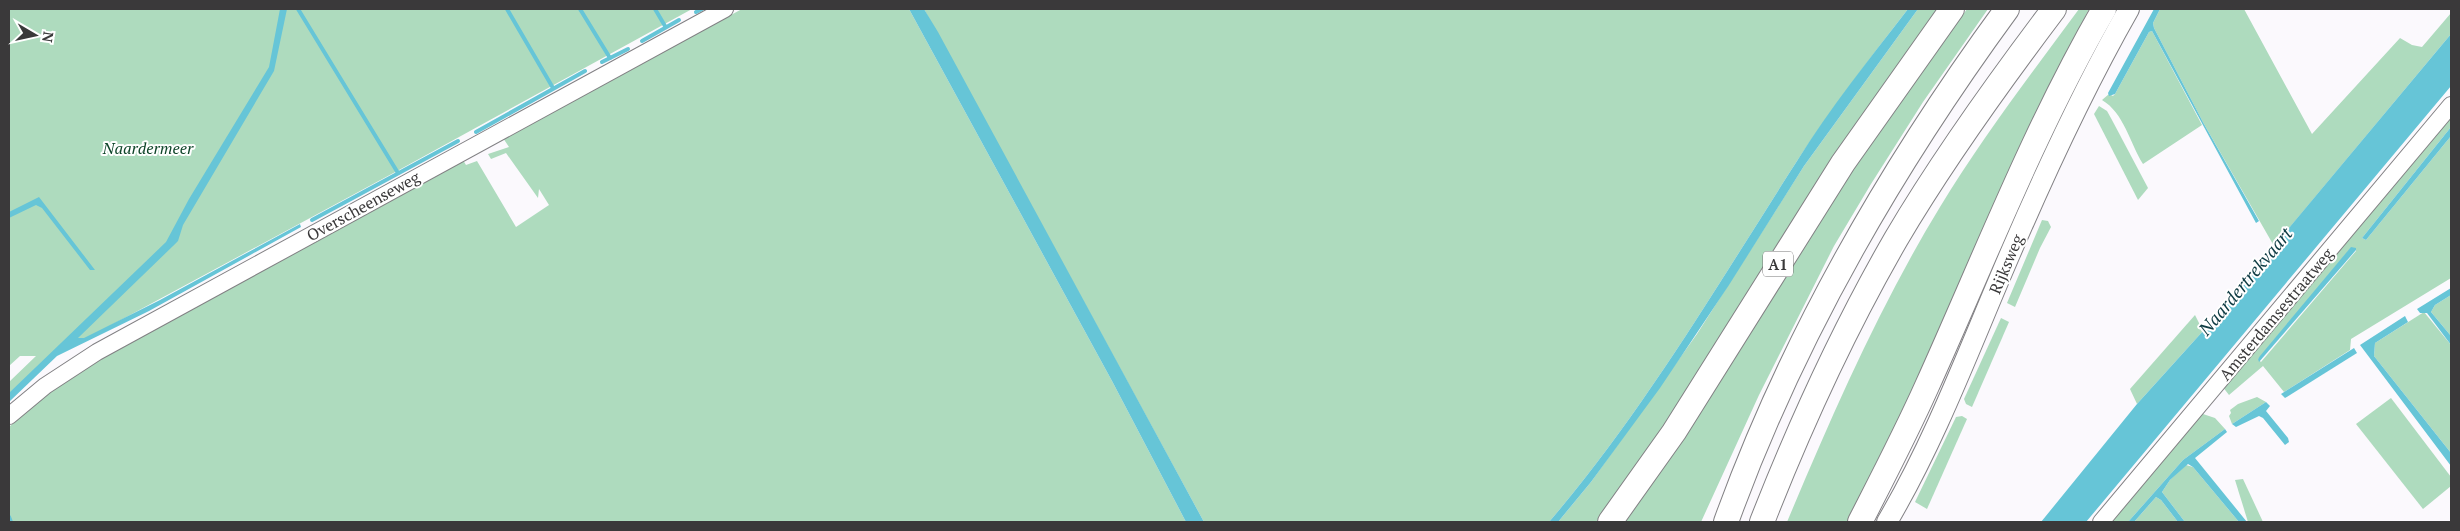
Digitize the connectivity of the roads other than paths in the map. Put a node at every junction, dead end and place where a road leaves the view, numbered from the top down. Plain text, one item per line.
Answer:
1 (725, 9) edge
2 (1952, 9) edge
3 (2008, 9) edge
4 (2054, 9) edge
5 (2104, 9) edge
6 (2129, 9) edge
7 (2451, 105) edge
8 (9, 416) edge
9 (1610, 522) edge
10 (1726, 522) edge
11 (1762, 522) edge
12 (1860, 522) edge
13 (1887, 522) edge
14 (2101, 522) edge

1 - 8 street, Overscheenseweg
2 - 9 highway, A1
3 - 10 highway
4 - 11 highway
5 - 12 highway
6 - 13 main road, Rijksweg
7 - 14 street, Amsterdamsestraatweg

